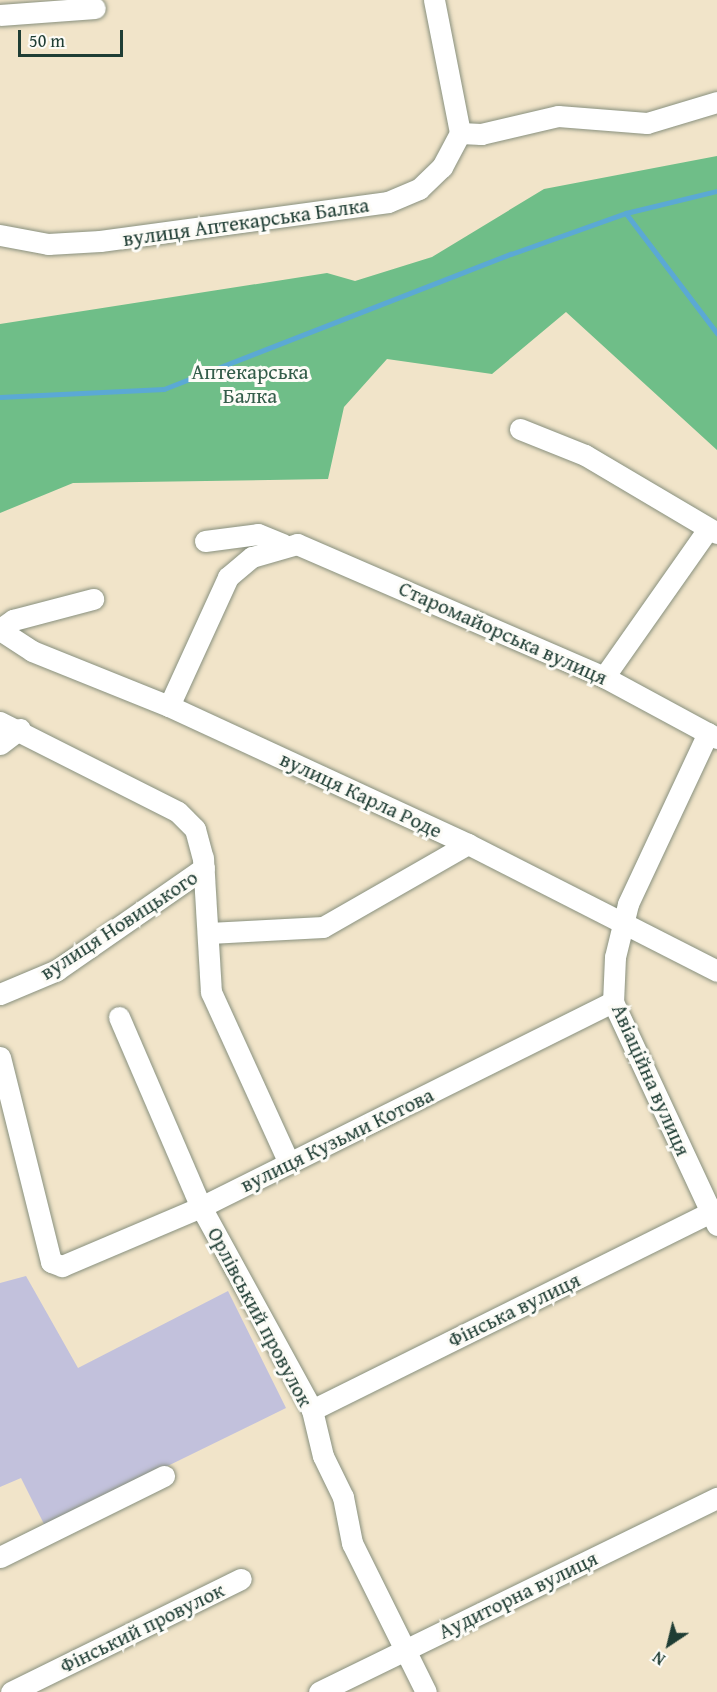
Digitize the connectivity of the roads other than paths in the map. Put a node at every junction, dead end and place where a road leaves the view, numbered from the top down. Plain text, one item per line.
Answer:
1 (434, 0) edge
2 (95, 8) dead end
3 (0, 15) edge
4 (717, 102) edge
5 (460, 133) junction
6 (0, 235) edge
7 (520, 429) dead end
8 (712, 531) edge
9 (205, 541) dead end
10 (283, 544) junction
11 (93, 599) dead end
12 (0, 629) edge
13 (604, 677) junction
14 (169, 706) junction
15 (0, 722) edge
16 (20, 729) junction
17 (713, 736) edge
18 (0, 744) edge
19 (468, 844) junction
20 (204, 868) junction
21 (622, 927) junction
22 (209, 933) junction
23 (717, 971) edge
24 (0, 993) edge
25 (613, 1002) junction
26 (119, 1017) dead end
27 (0, 1057) edge
28 (289, 1163) junction
29 (201, 1207) junction
30 (715, 1216) edge
31 (312, 1410) junction
32 (164, 1476) dead end
33 (717, 1498) edge
34 (0, 1557) edge
35 (241, 1579) dead end
36 (406, 1649) junction
37 (10, 1692) edge
38 (319, 1692) edge
39 (426, 1692) edge

1 - 5 street
2 - 3 street
4 - 5 street
5 - 6 street, вулиця Аптекарська Балка
7 - 8 street
8 - 13 street
9 - 10 street, Старомайорська вулиця
10 - 13 street, Старомайорська вулиця
10 - 14 street
11 - 12 street
12 - 14 street, вулиця Карла Роде
13 - 17 street, Старомайорська вулиця
14 - 19 street, вулиця Карла Роде
15 - 16 street, вулиця Новицького
16 - 18 street
16 - 20 street, вулиця Новицького
17 - 21 street, Авіаційна вулиця
19 - 21 street, вулиця Карла Роде
19 - 22 street
20 - 22 street, вулиця Новицького
20 - 24 street, вулиця Новицького
21 - 23 street, вулиця Карла Роде
21 - 25 street, Авіаційна вулиця
22 - 28 street, вулиця Новицького
25 - 28 street, вулиця Кузьми Котова
25 - 30 street, Авіаційна вулиця
26 - 29 street, Орлівський провулок
27 - 29 street, вулиця Кузьми Котова
28 - 29 street, вулиця Кузьми Котова
29 - 31 street, Орлівський провулок
30 - 31 street, Фінська вулиця
31 - 36 street, Орлівський провулок
32 - 34 street
33 - 36 street, Аудиторна вулиця
35 - 37 street, Фінський провулок
36 - 38 street, Аудиторна вулиця
36 - 39 street, Орлівський провулок

